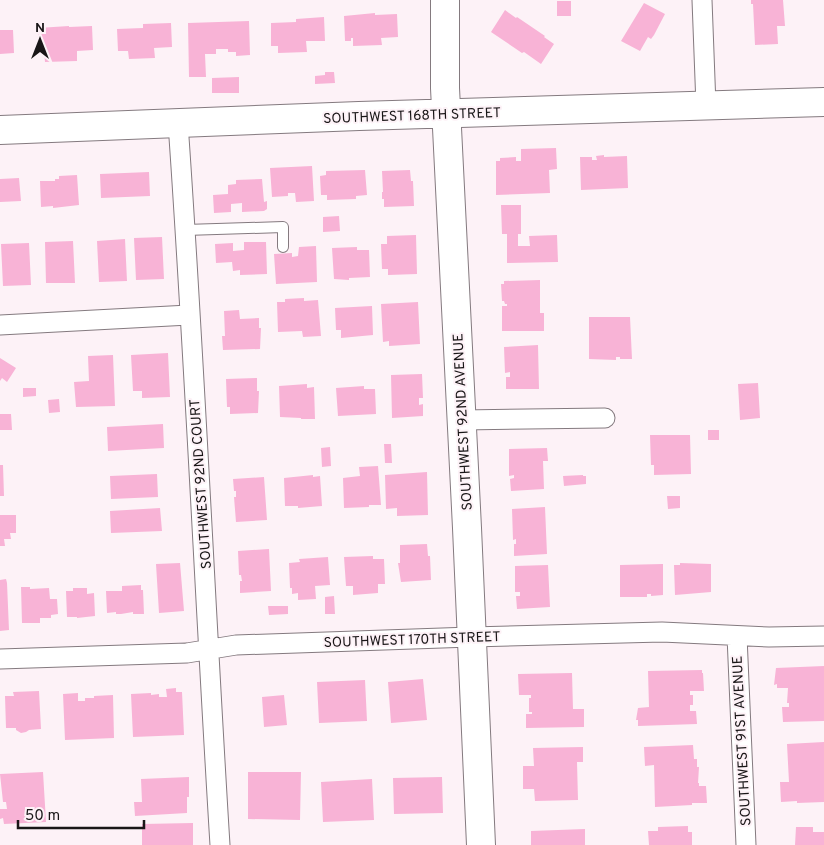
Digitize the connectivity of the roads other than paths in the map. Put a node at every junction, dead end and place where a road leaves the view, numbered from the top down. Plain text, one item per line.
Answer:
1 (445, 0) edge
2 (702, 0) edge
3 (824, 102) edge
4 (706, 106) junction
5 (447, 113) junction
6 (178, 123) junction
7 (0, 130) edge
8 (185, 230) junction
9 (283, 247) dead end
10 (190, 315) junction
11 (0, 325) edge
12 (605, 418) dead end
13 (462, 420) junction
14 (737, 636) junction
15 (824, 636) edge
16 (471, 637) junction
17 (209, 650) junction
18 (0, 659) edge
19 (220, 845) edge
20 (481, 845) edge
21 (746, 845) edge

1 - 5 street, SOUTHWEST 92ND AVENUE
2 - 4 street
3 - 4 street, SOUTHWEST 168TH STREET
4 - 5 street, SOUTHWEST 168TH STREET
5 - 6 street, SOUTHWEST 168TH STREET
5 - 13 street, SOUTHWEST 92ND AVENUE
6 - 7 street, SOUTHWEST 168TH STREET
6 - 8 street, SOUTHWEST 92ND COURT
8 - 9 lane
8 - 10 street, SOUTHWEST 92ND COURT
10 - 11 street
10 - 17 street, SOUTHWEST 92ND COURT
12 - 13 street
13 - 16 street, SOUTHWEST 92ND AVENUE
14 - 15 street, SOUTHWEST 170TH STREET
14 - 16 street, SOUTHWEST 170TH STREET
14 - 21 street, SOUTHWEST 91ST AVENUE
16 - 17 street, SOUTHWEST 170TH STREET
16 - 20 street, SOUTHWEST 92ND AVENUE
17 - 18 street, SOUTHWEST 170TH STREET
17 - 19 street, SOUTHWEST 92ND COURT

